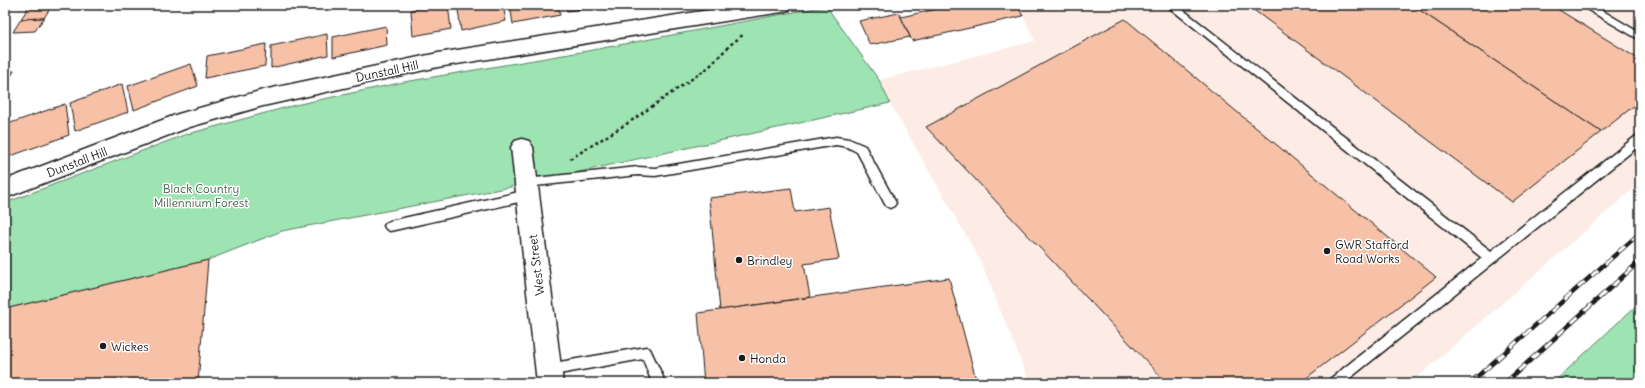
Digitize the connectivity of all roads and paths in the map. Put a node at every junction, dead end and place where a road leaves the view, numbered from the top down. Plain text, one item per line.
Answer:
1 (782, 5) edge
2 (1171, 5) edge
3 (1586, 5) edge
4 (747, 32) dead end
5 (1640, 37) edge
6 (1640, 139) edge
7 (522, 147) dead end
8 (569, 160) dead end
9 (527, 189) junction
10 (5, 190) edge
11 (890, 203) dead end
12 (390, 226) dead end
13 (1490, 257) junction
14 (549, 377) edge
15 (658, 383) edge
16 (1334, 383) edge

1 - 10 street, Dunstall Hill
2 - 13 lane
3 - 5 lane
4 - 8 path
6 - 13 lane
7 - 9 street, West Street
9 - 11 lane
9 - 12 lane
9 - 14 street, West Street
13 - 16 lane
14 - 15 lane

